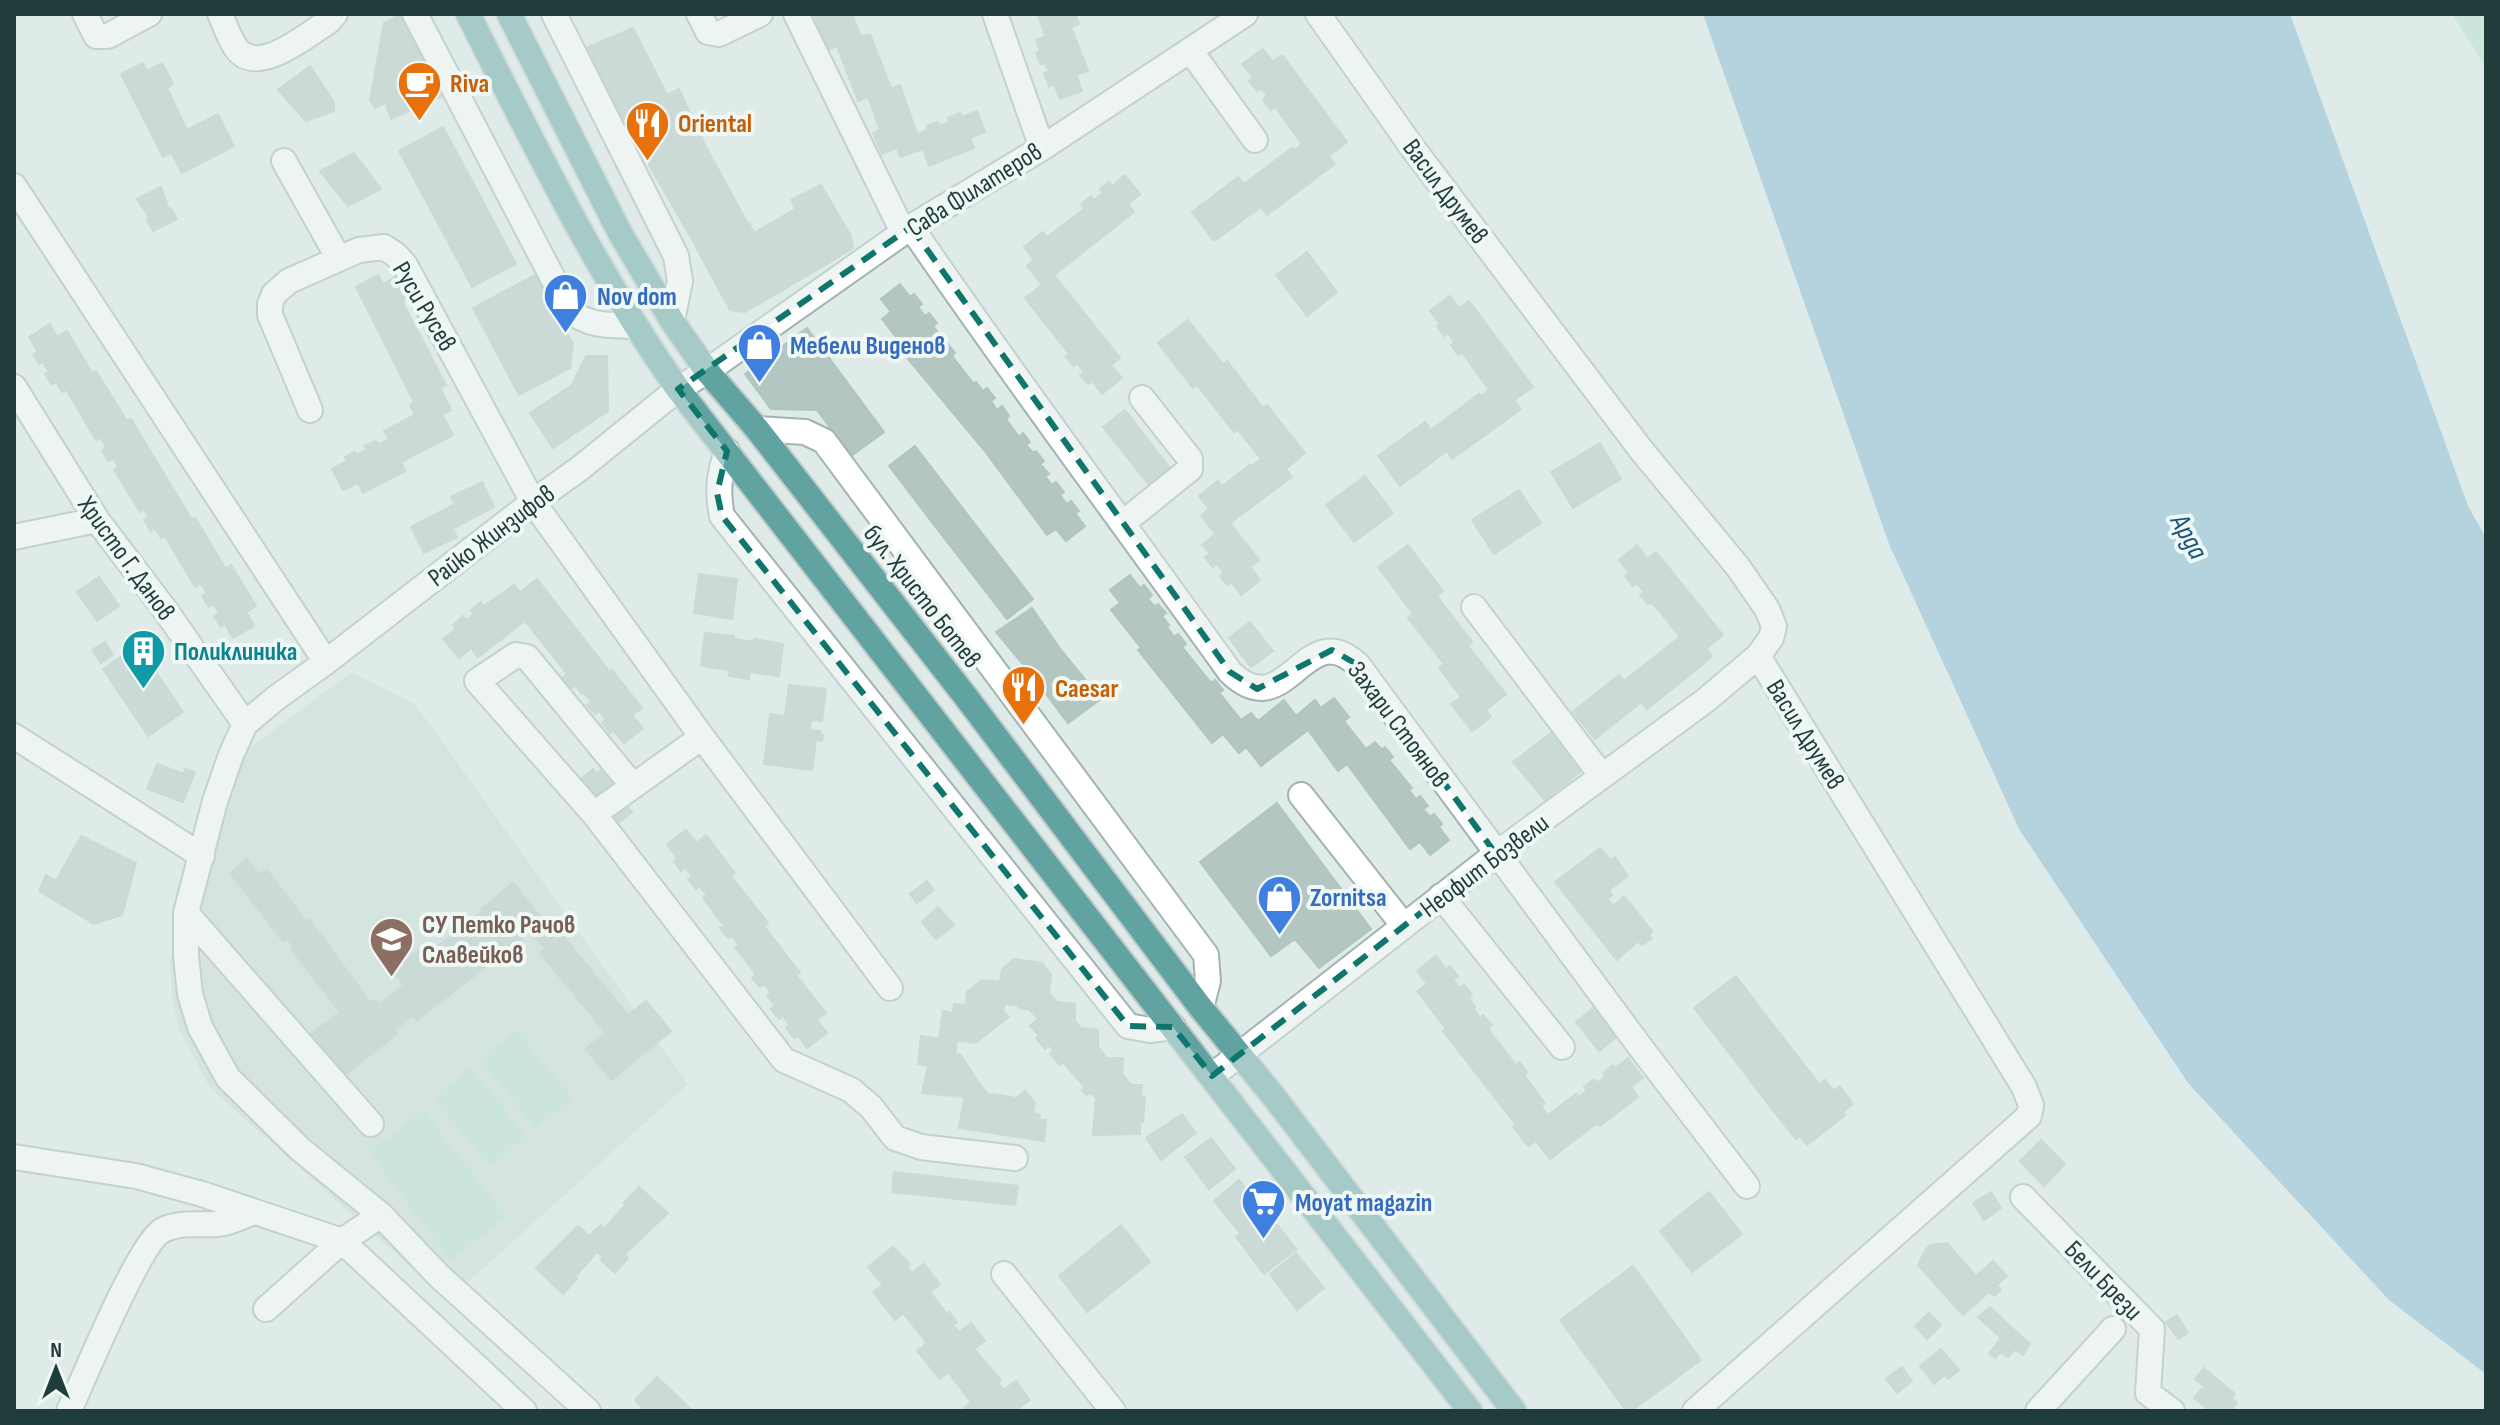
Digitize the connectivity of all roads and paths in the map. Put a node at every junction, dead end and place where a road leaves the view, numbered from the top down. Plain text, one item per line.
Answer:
1 (85, 14) edge
2 (149, 14) edge
3 (220, 14) edge
4 (335, 14) edge
5 (415, 14) edge
6 (468, 14) edge
7 (509, 14) edge
8 (554, 14) edge
9 (699, 14) edge
10 (760, 14) edge
11 (796, 14) edge
12 (995, 14) edge
13 (1245, 14) edge
14 (1318, 14) edge
15 (1190, 50) junction
16 (1255, 140) dead end
17 (1042, 148) junction
18 (284, 161) dead end
19 (14, 186) edge
20 (907, 230) junction
21 (339, 259) junction
22 (672, 321) junction
23 (635, 326) junction
24 (707, 371) junction
25 (14, 387) edge
26 (678, 389) junction
27 (1142, 398) dead end
28 (310, 410) dead end
29 (757, 429) junction
30 (727, 451) junction
31 (533, 502) junction
32 (97, 520) junction
33 (1123, 523) junction
34 (14, 537) edge
35 (1474, 607) dead end
36 (1758, 656) junction
37 (326, 662) junction
38 (245, 724) junction
39 (14, 736) edge
40 (702, 737) junction
41 (1602, 776) junction
42 (633, 786) junction
43 (1301, 795) dead end
44 (594, 814) junction
45 (1496, 854) junction
46 (202, 856) junction
47 (1441, 896) junction
48 (186, 913) junction
49 (1404, 926) junction
50 (890, 988) dead end
51 (1201, 1008) junction
52 (1173, 1027) junction
53 (1562, 1047) dead end
54 (1240, 1055) junction
55 (1212, 1076) junction
56 (371, 1124) dead end
57 (14, 1157) edge
58 (1015, 1158) dead end
59 (1747, 1186) dead end
60 (2023, 1197) dead end
61 (253, 1212) junction
62 (381, 1215) junction
63 (342, 1241) junction
64 (1004, 1274) dead end
65 (266, 1309) dead end
66 (2113, 1329) dead end
67 (69, 1411) edge
68 (524, 1411) edge
69 (588, 1411) edge
70 (1113, 1411) edge
71 (1470, 1411) edge
72 (1514, 1411) edge
73 (1695, 1411) edge
74 (2038, 1411) edge
75 (2172, 1411) edge

1 - 2 street
3 - 4 street
5 - 23 street
6 - 23 main road
7 - 22 main road, бул. Христо Ботев
8 - 22 street
9 - 10 street
11 - 20 street, Захари Стоянов
12 - 17 street
13 - 15 street, Сава Филатеров
14 - 36 street, Васил Друмев
15 - 16 street
15 - 17 street, Сава Филатеров
17 - 20 street, Сава Филатеров
18 - 21 street
19 - 37 street
20 - 24 street, Сава Филатеров
20 - 33 street, Захари Стоянов
21 - 28 street, Руси Русев
21 - 31 street, Руси Русев
22 - 24 main road, бул. Христо Ботев
23 - 26 main road
24 - 26 street, Райко Жинзифов
24 - 29 main road, бул. Христо Ботев
25 - 32 street, Христо Г. Данов
26 - 30 main road
26 - 31 street, Райко Жинзифов
27 - 33 street
29 - 51 main road, бул. Христо Ботев
29 - 51 street
30 - 52 main road
30 - 52 street
31 - 37 street, Райко Жинзифов
31 - 40 street
32 - 34 street
32 - 38 street, Христо Г. Данов
33 - 45 street, Захари Стоянов
35 - 41 street
36 - 41 street, Неофит Бозвели
36 - 73 street, Васил Друмев
37 - 38 street, Райко Жинзифов
38 - 46 street
39 - 46 street
40 - 42 street
40 - 50 street
41 - 45 street, Неофит Бозвели
42 - 44 street
42 - 44 street
43 - 49 street
44 - 58 street
45 - 47 street, Неофит Бозвели
45 - 59 street, Захари Стоянов
46 - 48 street
47 - 49 street, Неофит Бозвели
47 - 53 street
48 - 56 street
48 - 62 street
49 - 54 street, Неофит Бозвели
51 - 54 main road, бул. Христо Ботев
52 - 55 main road
54 - 55 street, Неофит Бозвели
54 - 72 main road, бул. Христо Ботев
55 - 71 main road
57 - 61 street
60 - 75 street, Бели Брези
61 - 63 street
61 - 67 street
62 - 63 street
62 - 69 street
63 - 65 street
63 - 68 street
64 - 70 street
66 - 74 street

